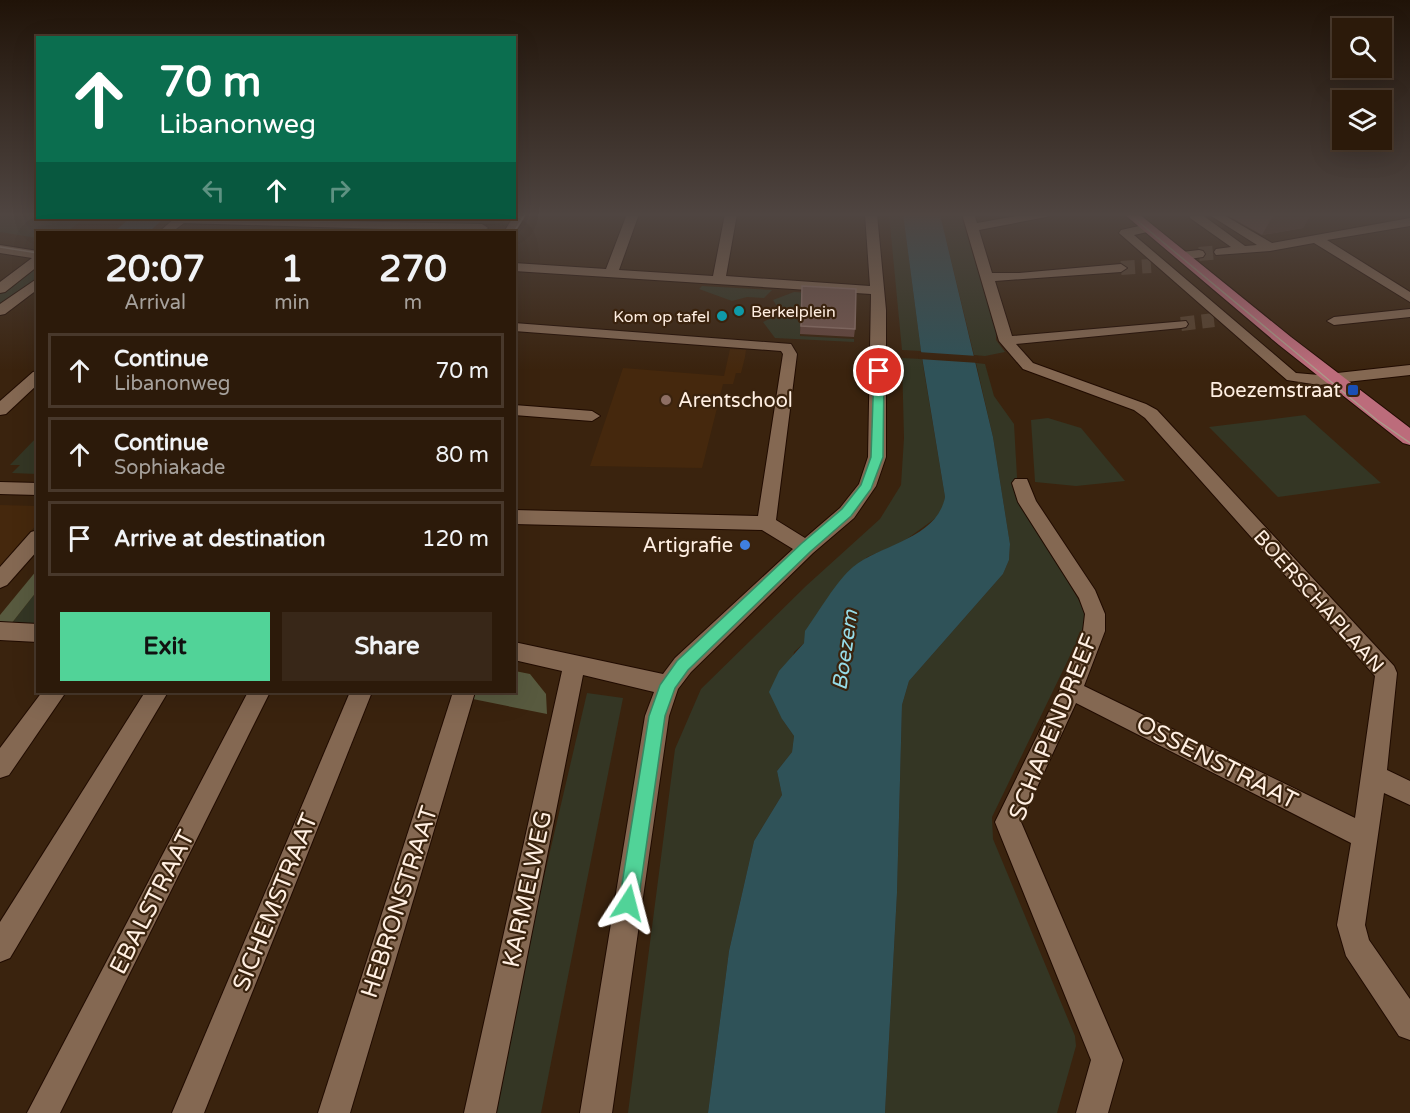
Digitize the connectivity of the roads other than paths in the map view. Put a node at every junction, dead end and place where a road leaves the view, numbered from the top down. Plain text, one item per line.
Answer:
1 (27, 266) edge
2 (614, 266) edge
3 (722, 266) edge
4 (875, 266) edge
5 (985, 266) edge
6 (1158, 266) edge
7 (1204, 266) edge
8 (1359, 266) edge
9 (516, 267) edge
10 (1121, 268) tunnel mouth
11 (611, 273) junction
12 (988, 277) junction
13 (719, 280) junction
14 (36, 284) edge
15 (0, 289) edge
16 (877, 290) junction
17 (1410, 298) edge
18 (0, 311) edge
19 (1408, 315) edge
20 (1334, 321) dead end
21 (1181, 324) tunnel mouth
22 (516, 327) edge
23 (1006, 340) junction
24 (1410, 370) edge
25 (36, 377) edge
26 (1333, 379) junction
27 (0, 410) edge
28 (516, 410) edge
29 (592, 416) dead end
30 (1410, 438) edge
31 (1410, 447) edge
32 (1021, 483) dead end
33 (0, 488) edge
34 (36, 489) edge
35 (516, 517) edge
36 (766, 523) junction
37 (36, 539) edge
38 (806, 548) junction
39 (0, 580) edge
40 (0, 631) edge
41 (36, 633) edge
42 (516, 651) edge
43 (574, 665) junction
44 (668, 685) junction
45 (1071, 690) junction
46 (54, 693) edge
47 (156, 693) edge
48 (258, 693) edge
49 (361, 693) edge
50 (464, 693) edge
51 (0, 767) edge
52 (1374, 777) junction
53 (1410, 793) edge
54 (1363, 836) junction
55 (0, 948) edge
56 (1410, 1025) edge
57 (44, 1113) edge
58 (188, 1113) edge
59 (334, 1113) edge
60 (480, 1113) edge
61 (596, 1113) edge
62 (1092, 1113) edge

1 - 15 street
2 - 11 street
3 - 13 street
4 - 16 street
5 - 12 street
6 - 26 street
7 - 26 main road
8 - 17 street
9 - 11 street
10 - 12 street
11 - 13 street
12 - 23 street
13 - 16 street
14 - 18 street
16 - 38 street
19 - 20 street
21 - 23 street
22 - 36 street
23 - 52 street, BOERSCHAPLAAN
24 - 26 street
25 - 27 street
26 - 30 main road
26 - 31 main road
28 - 29 street
32 - 45 street, SCHAPENDREEF
33 - 34 street
35 - 36 street
36 - 38 street
37 - 39 street
38 - 44 street
40 - 41 street
42 - 43 street
43 - 44 street
43 - 60 street, KARMELWEG
44 - 61 street
45 - 54 street, OSSENSTRAAT
45 - 62 street, SCHAPENDREEF
46 - 51 street
47 - 55 street
48 - 57 street, EBALSTRAAT
49 - 58 street, SICHEMSTRAAT
50 - 59 street, HEBRONSTRAAT
52 - 53 street
52 - 54 street, BOERSCHAPLAAN
54 - 56 street, BOERSCHAPLAAN

